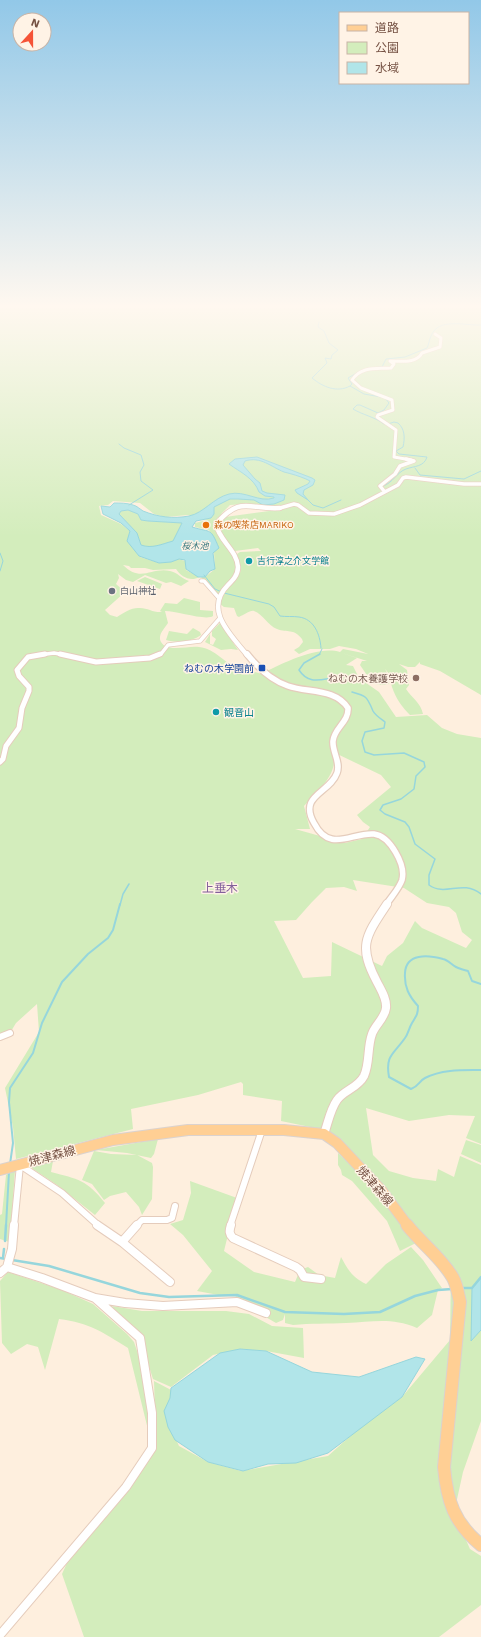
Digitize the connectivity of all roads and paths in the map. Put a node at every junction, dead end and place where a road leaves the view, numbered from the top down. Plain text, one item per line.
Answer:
1 (358, 384) edge
2 (481, 484) edge
3 (384, 491) junction
4 (280, 508) joint
5 (201, 581) dead end
6 (219, 596) junction
7 (220, 618) junction
8 (0, 762) edge
9 (10, 1033) dead end
10 (0, 1037) edge
11 (262, 1130) junction
12 (324, 1134) junction
13 (17, 1165) junction
14 (2, 1170) edge
15 (175, 1206) dead end
16 (122, 1242) junction
17 (8, 1265) junction
18 (0, 1273) edge
19 (321, 1279) dead end
20 (170, 1282) dead end
21 (95, 1298) junction
22 (266, 1313) dead end
23 (481, 1545) edge
24 (0, 1634) edge

1 - 3 street
2 - 3 street
3 - 4 street
4 - 6 street
5 - 6 street
6 - 7 street
7 - 8 street
7 - 12 street
9 - 10 street
11 - 12 main road, 焼津森線
11 - 13 main road, 焼津森線
11 - 19 street
12 - 23 main road, 焼津森線
13 - 14 main road, 焼津森線
13 - 16 street
13 - 17 street
15 - 16 street
16 - 20 street
17 - 18 street
17 - 21 street
21 - 22 street
21 - 24 street

